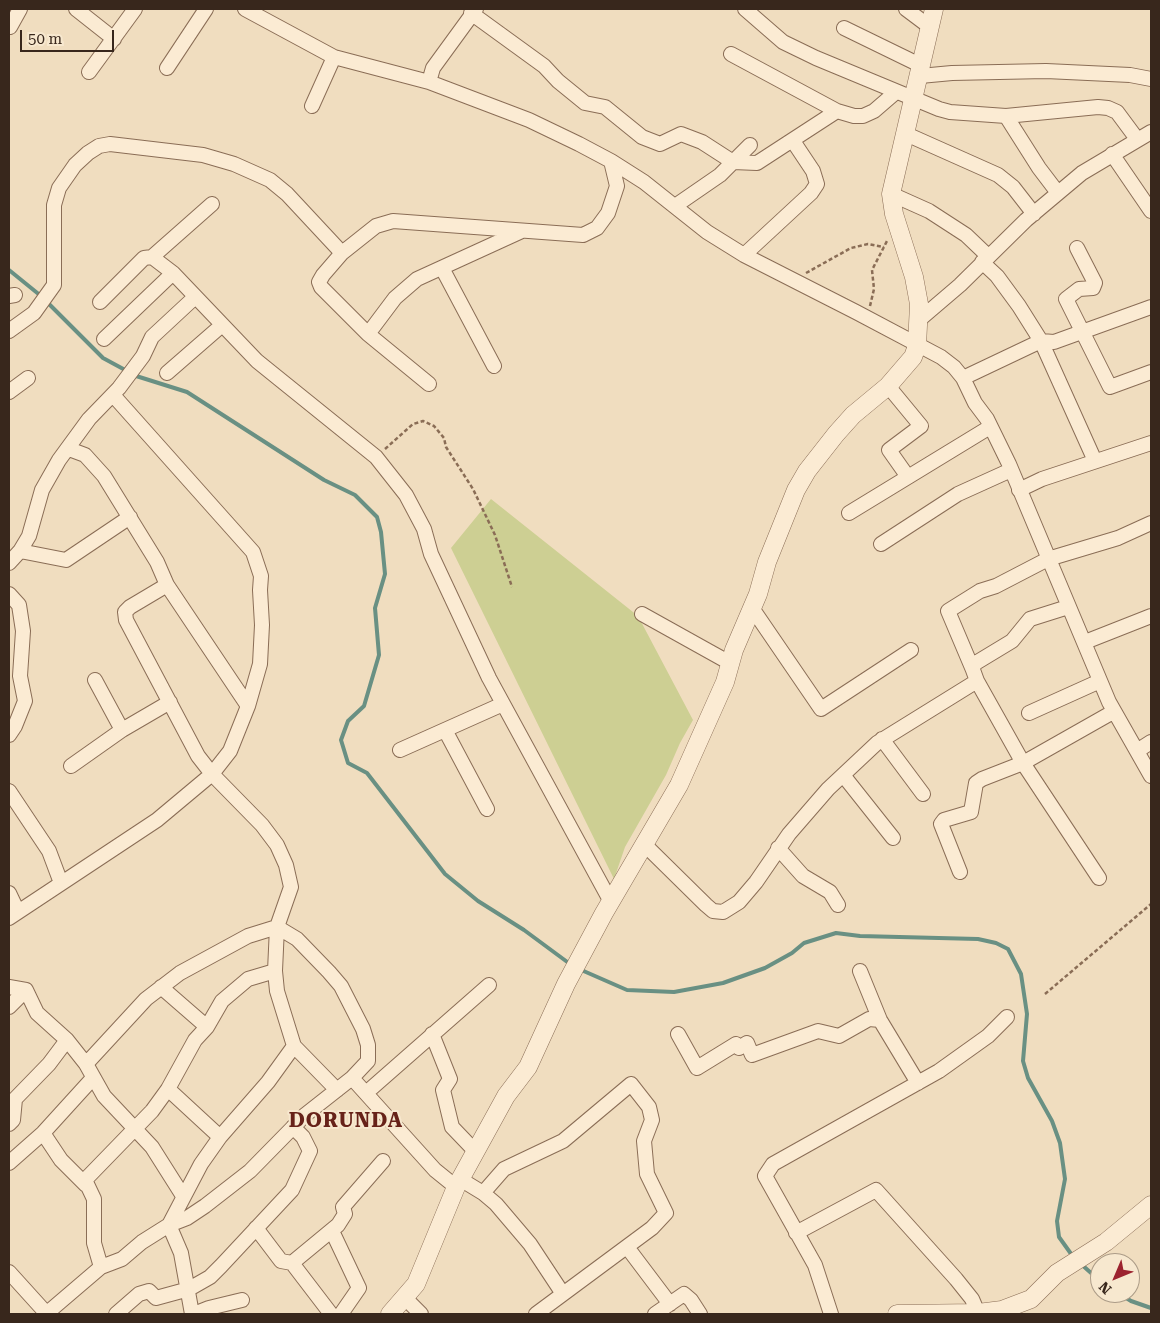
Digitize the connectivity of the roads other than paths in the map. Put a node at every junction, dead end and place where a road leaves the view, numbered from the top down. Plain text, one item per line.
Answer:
1 (20, 9) edge
2 (76, 9) edge
3 (135, 9) edge
4 (206, 9) edge
5 (245, 9) edge
6 (745, 9) edge
7 (906, 9) edge
8 (934, 9) edge
9 (474, 11) edge
10 (10, 27) edge
11 (930, 27) junction
12 (844, 28) dead end
13 (114, 39) junction
14 (731, 54) dead end
15 (334, 57) junction
16 (167, 68) dead end
17 (921, 71) junction
18 (89, 72) dead end
19 (1151, 79) edge
20 (429, 82) junction
21 (896, 92) junction
22 (914, 100) junction
23 (312, 106) dead end
24 (837, 111) junction
25 (1006, 116) junction
26 (1151, 132) edge
27 (906, 134) junction
28 (1138, 139) junction
29 (793, 141) junction
30 (750, 144) dead end
31 (1112, 154) junction
32 (611, 161) junction
33 (733, 162) junction
34 (1058, 193) junction
35 (891, 194) junction
36 (212, 204) dead end
37 (675, 206) junction
38 (1151, 211) edge
39 (1034, 214) junction
40 (523, 231) junction
41 (1077, 248) dead end
42 (342, 253) junction
43 (744, 255) junction
44 (152, 257) junction
45 (985, 259) junction
46 (442, 268) junction
47 (173, 273) junction
48 (194, 298) junction
49 (100, 302) dead end
50 (1151, 307) edge
51 (919, 320) junction
52 (221, 326) junction
53 (9, 331) edge
54 (1081, 332) junction
55 (368, 334) junction
56 (104, 339) dead end
57 (1041, 342) junction
58 (917, 346) junction
59 (494, 366) dead end
60 (1151, 372) edge
61 (166, 373) dead end
62 (28, 378) dead end
63 (963, 378) junction
64 (429, 384) dead end
65 (888, 386) junction
66 (9, 392) edge
67 (116, 392) junction
68 (990, 427) junction
69 (1151, 443) edge
70 (69, 449) junction
71 (1094, 461) junction
72 (1011, 470) junction
73 (908, 477) junction
74 (1019, 490) junction
75 (849, 512) dead end
76 (130, 518) junction
77 (1151, 523) edge
78 (881, 544) dead end
79 (20, 551) junction
80 (1048, 559) junction
81 (9, 563) edge
82 (167, 585) junction
83 (9, 594) edge
84 (1068, 607) junction
85 (752, 608) junction
86 (642, 614) dead end
87 (1151, 616) edge
88 (1086, 642) junction
89 (911, 650) dead end
90 (730, 663) junction
91 (975, 676) junction
92 (95, 680) dead end
93 (1100, 681) junction
94 (170, 702) junction
95 (504, 704) junction
96 (248, 706) junction
97 (1113, 712) junction
98 (1029, 713) dead end
99 (122, 730) junction
100 (445, 730) junction
101 (9, 735) edge
102 (882, 739) junction
103 (1151, 742) edge
104 (400, 750) dead end
105 (1137, 751) junction
106 (1023, 763) junction
107 (71, 766) dead end
108 (212, 774) junction
109 (843, 775) junction
110 (1151, 776) edge
111 (9, 791) edge
112 (923, 794) dead end
113 (487, 809) dead end
114 (893, 838) dead end
115 (644, 844) junction
116 (778, 848) junction
117 (960, 872) dead end
118 (1099, 878) dead end
119 (61, 883) junction
120 (9, 893) edge
121 (611, 902) junction
122 (838, 905) dead end
123 (14, 915) edge
124 (277, 927) junction
125 (276, 970) junction
126 (860, 971) dead end
127 (489, 985) dead end
128 (9, 987) edge
129 (161, 987) junction
130 (26, 990) junction
131 (9, 1007) edge
132 (1007, 1017) dead end
133 (880, 1020) junction
134 (207, 1027) junction
135 (432, 1034) junction
136 (678, 1034) dead end
137 (67, 1040) junction
138 (294, 1046) junction
139 (86, 1064) junction
140 (93, 1078) junction
141 (352, 1078) junction
142 (918, 1083) junction
143 (168, 1089) junction
144 (337, 1090) junction
145 (366, 1093) junction
146 (9, 1124) edge
147 (293, 1127) junction
148 (135, 1130) junction
149 (43, 1133) junction
150 (220, 1137) junction
151 (475, 1151) junction
152 (383, 1161) dead end
153 (9, 1162) edge
154 (458, 1183) junction
155 (86, 1185) junction
156 (483, 1193) junction
157 (183, 1196) junction
158 (1151, 1206) edge
159 (169, 1225) junction
160 (256, 1228) junction
161 (332, 1231) junction
162 (796, 1233) junction
163 (627, 1247) junction
164 (292, 1263) junction
165 (101, 1267) junction
166 (9, 1273) edge
167 (189, 1289) junction
168 (563, 1294) junction
169 (405, 1298) junction
170 (242, 1300) dead end
171 (670, 1304) junction
172 (224, 1310) edge
173 (1008, 1312) edge
174 (46, 1314) edge
175 (116, 1314) edge
176 (193, 1314) edge
177 (331, 1314) edge
178 (342, 1314) edge
179 (390, 1314) edge
180 (421, 1314) edge
181 (536, 1314) edge
182 (655, 1314) edge
183 (700, 1314) edge
184 (831, 1314) edge
185 (905, 1314) edge
186 (973, 1314) edge

1 - 10 street
2 - 13 street
3 - 13 street
4 - 16 street
5 - 15 street
6 - 21 street
7 - 11 street
8 - 11 street
9 - 20 street
9 - 33 street
11 - 17 street
12 - 17 street
13 - 18 street
14 - 24 street
15 - 20 street
15 - 23 street
17 - 19 street
17 - 22 street
20 - 32 street
21 - 22 street
21 - 24 street
22 - 25 street
22 - 27 street
24 - 29 street
25 - 28 street
25 - 34 street
26 - 28 street
27 - 35 street
27 - 39 street
28 - 31 street
29 - 33 street
29 - 43 street
30 - 33 street
31 - 34 street
31 - 38 street
32 - 37 street
32 - 40 street
33 - 37 street
34 - 39 street
35 - 45 street
35 - 51 street
36 - 44 street
37 - 43 street
39 - 45 street
40 - 42 street
40 - 46 street
41 - 54 street
42 - 53 street
42 - 55 street
43 - 58 street
44 - 47 street
44 - 49 street
45 - 51 street
45 - 57 street
46 - 55 street
46 - 59 street
47 - 48 street
47 - 56 street
48 - 52 street
48 - 67 street
50 - 54 street
51 - 58 street
52 - 61 street
52 - 95 street
54 - 57 street
54 - 60 street
55 - 64 street
57 - 63 street
57 - 71 street
58 - 63 street
58 - 65 street
62 - 66 street
63 - 68 street
65 - 73 street
65 - 85 street
67 - 70 street
67 - 96 street
68 - 72 street
68 - 73 street
69 - 71 street
70 - 76 street
70 - 79 street
71 - 74 street
72 - 74 street
72 - 78 street
73 - 75 street
74 - 80 street
76 - 79 street
76 - 82 street
77 - 80 street
79 - 81 street
80 - 84 street
80 - 91 street
82 - 94 street
82 - 96 street
83 - 101 street
84 - 88 street
84 - 91 street
85 - 89 street
85 - 90 street
86 - 90 street
87 - 88 street
88 - 93 street
90 - 115 street
91 - 102 street
91 - 106 street
92 - 99 street
93 - 97 street
93 - 98 street
94 - 99 street
94 - 108 street
95 - 100 street
95 - 121 street
96 - 108 street
97 - 105 street
97 - 106 street
99 - 107 street
100 - 104 street
100 - 113 street
102 - 109 street
102 - 112 street
103 - 105 street
105 - 110 street
106 - 117 street
106 - 118 street
108 - 119 street
108 - 124 street
109 - 114 street
109 - 116 street
111 - 119 street
115 - 116 street
115 - 121 street
116 - 122 street
119 - 123 street
120 - 123 street
121 - 151 street
124 - 125 street
124 - 129 street
124 - 141 street
125 - 134 street
125 - 138 street
126 - 133 street
127 - 135 street
128 - 130 street
129 - 134 street
129 - 139 street
130 - 131 street
130 - 137 street
132 - 142 street
133 - 136 street
133 - 142 street
134 - 143 street
135 - 145 street
135 - 151 street
137 - 139 street
137 - 146 street
138 - 144 street
138 - 150 street
139 - 140 street
140 - 148 street
140 - 149 street
141 - 144 street
141 - 145 street
142 - 162 street
143 - 148 street
143 - 150 street
144 - 147 street
145 - 154 street
147 - 159 street
147 - 160 street
148 - 155 street
148 - 157 street
149 - 153 street
149 - 155 street
150 - 157 street
151 - 154 street
152 - 161 street
154 - 156 street
154 - 169 street
155 - 165 street
156 - 163 street
156 - 168 street
157 - 159 street
158 - 173 street
159 - 165 street
159 - 167 street
160 - 164 street
160 - 167 street
161 - 164 street
161 - 178 street
162 - 184 street
162 - 186 street
163 - 168 street
163 - 171 street
164 - 177 street
165 - 174 street
166 - 174 street
167 - 175 street
167 - 176 street
168 - 181 street
169 - 179 street
169 - 180 street
170 - 172 street
171 - 182 street
171 - 183 street
172 - 176 street
173 - 186 street
185 - 186 street

